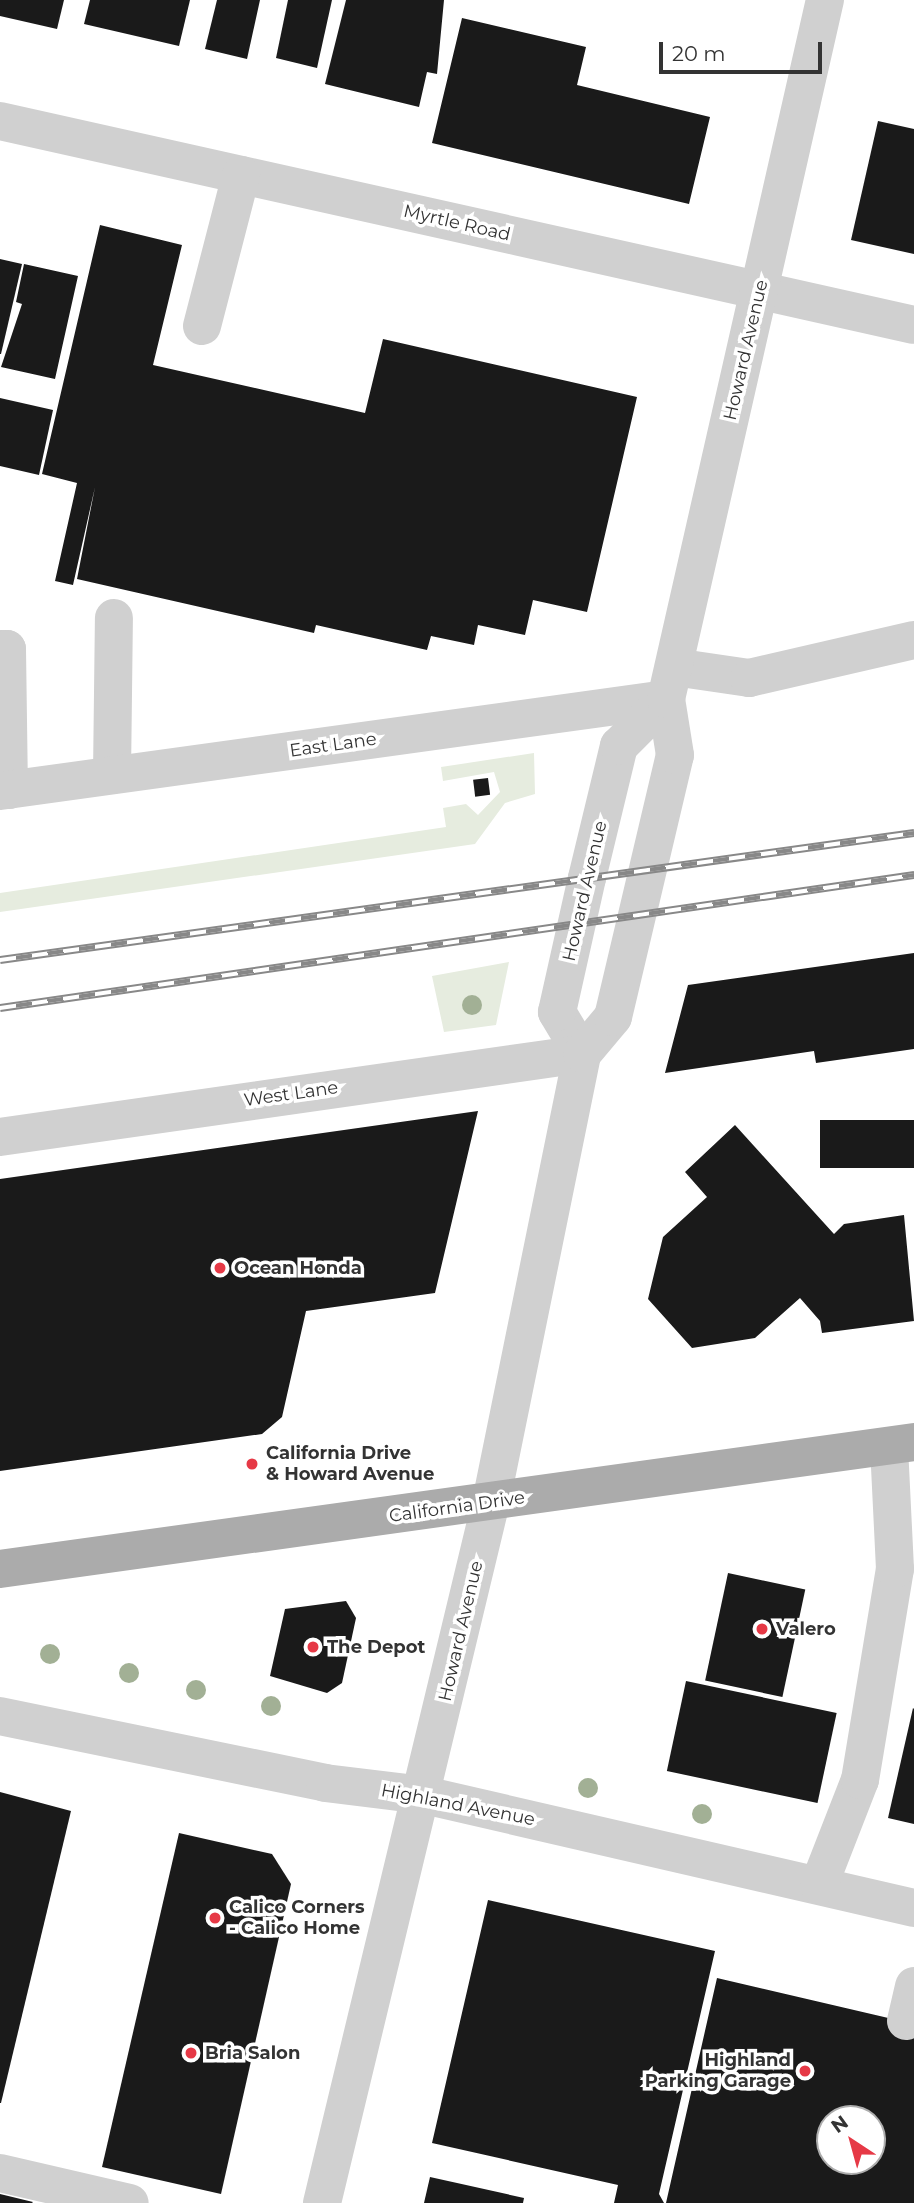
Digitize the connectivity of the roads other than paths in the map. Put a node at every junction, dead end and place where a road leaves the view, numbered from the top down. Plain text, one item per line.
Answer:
1 (825, 0) edge
2 (0, 121) edge
3 (241, 175) junction
4 (760, 291) junction
5 (914, 325) edge
6 (202, 326) dead end
7 (114, 618) dead end
8 (914, 640) edge
9 (0, 649) edge
10 (670, 683) junction
11 (112, 775) junction
12 (5, 791) edge
13 (582, 1054) junction
14 (0, 1137) edge
15 (902, 1444) edge
16 (491, 1502) junction
17 (0, 1569) edge
18 (0, 1716) edge
19 (424, 1795) junction
20 (819, 1885) junction
21 (914, 1908) edge
22 (0, 2173) edge
23 (130, 2203) edge
24 (322, 2203) edge

1 - 4 street, Howard Avenue
2 - 3 street, Myrtle Road
3 - 4 street, Myrtle Road
3 - 6 street
4 - 5 street, Myrtle Road
4 - 10 street, Howard Avenue
7 - 11 street
8 - 10 street, East Lane
9 - 12 street
10 - 11 street, East Lane
10 - 13 street, Howard Avenue
10 - 13 street, Howard Avenue
11 - 12 street, East Lane
13 - 14 street, West Lane
13 - 16 street, Howard Avenue
15 - 16 main road, California Drive
15 - 20 street
16 - 17 main road, California Drive
16 - 19 street, Howard Avenue
18 - 19 street, Highland Avenue
19 - 20 street, Highland Avenue
19 - 24 street, Howard Avenue
20 - 21 street, Highland Avenue
22 - 23 street

